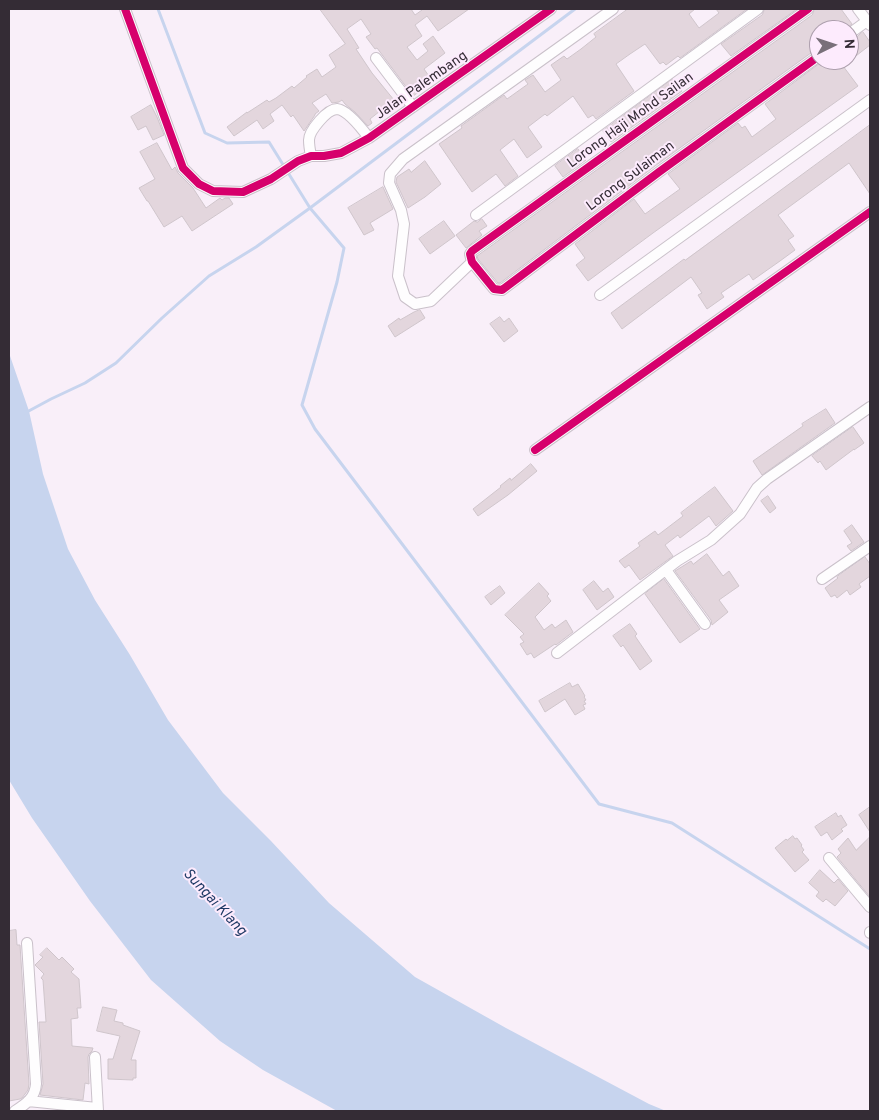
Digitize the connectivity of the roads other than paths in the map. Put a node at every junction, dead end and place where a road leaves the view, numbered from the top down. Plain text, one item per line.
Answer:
1 (125, 9) edge
2 (550, 9) edge
3 (613, 9) edge
4 (758, 9) edge
5 (808, 9) edge
6 (858, 9) edge
7 (869, 23) edge
8 (376, 58) dead end
9 (809, 63) edge
10 (870, 100) edge
11 (413, 107) junction
12 (369, 138) junction
13 (311, 156) junction
14 (870, 212) edge
15 (476, 215) dead end
16 (471, 258) junction
17 (600, 295) dead end
18 (870, 407) edge
19 (535, 450) dead end
20 (870, 546) edge
21 (666, 570) junction
22 (822, 580) dead end
23 (705, 624) dead end
24 (557, 652) dead end
25 (830, 858) dead end
26 (870, 907) edge
27 (27, 943) dead end
28 (95, 1057) dead end
29 (28, 1101) junction
30 (97, 1109) edge
31 (15, 1111) edge

1 - 13 street, Jalan Palembang
2 - 11 street, Jalan Palembang
3 - 16 street, Lorong Haji Mohd Sailan
4 - 15 street
5 - 16 street, Lorong Haji Mohd Sailan
6 - 7 street
8 - 11 street
9 - 16 street, Lorong Sulaiman
10 - 17 street
11 - 12 street, Jalan Palembang
12 - 13 street, Jalan Palembang
12 - 13 street
14 - 19 street
18 - 21 street
20 - 22 street
21 - 23 street
21 - 24 street
25 - 26 street
27 - 29 street
28 - 30 street
29 - 30 street
29 - 31 street

